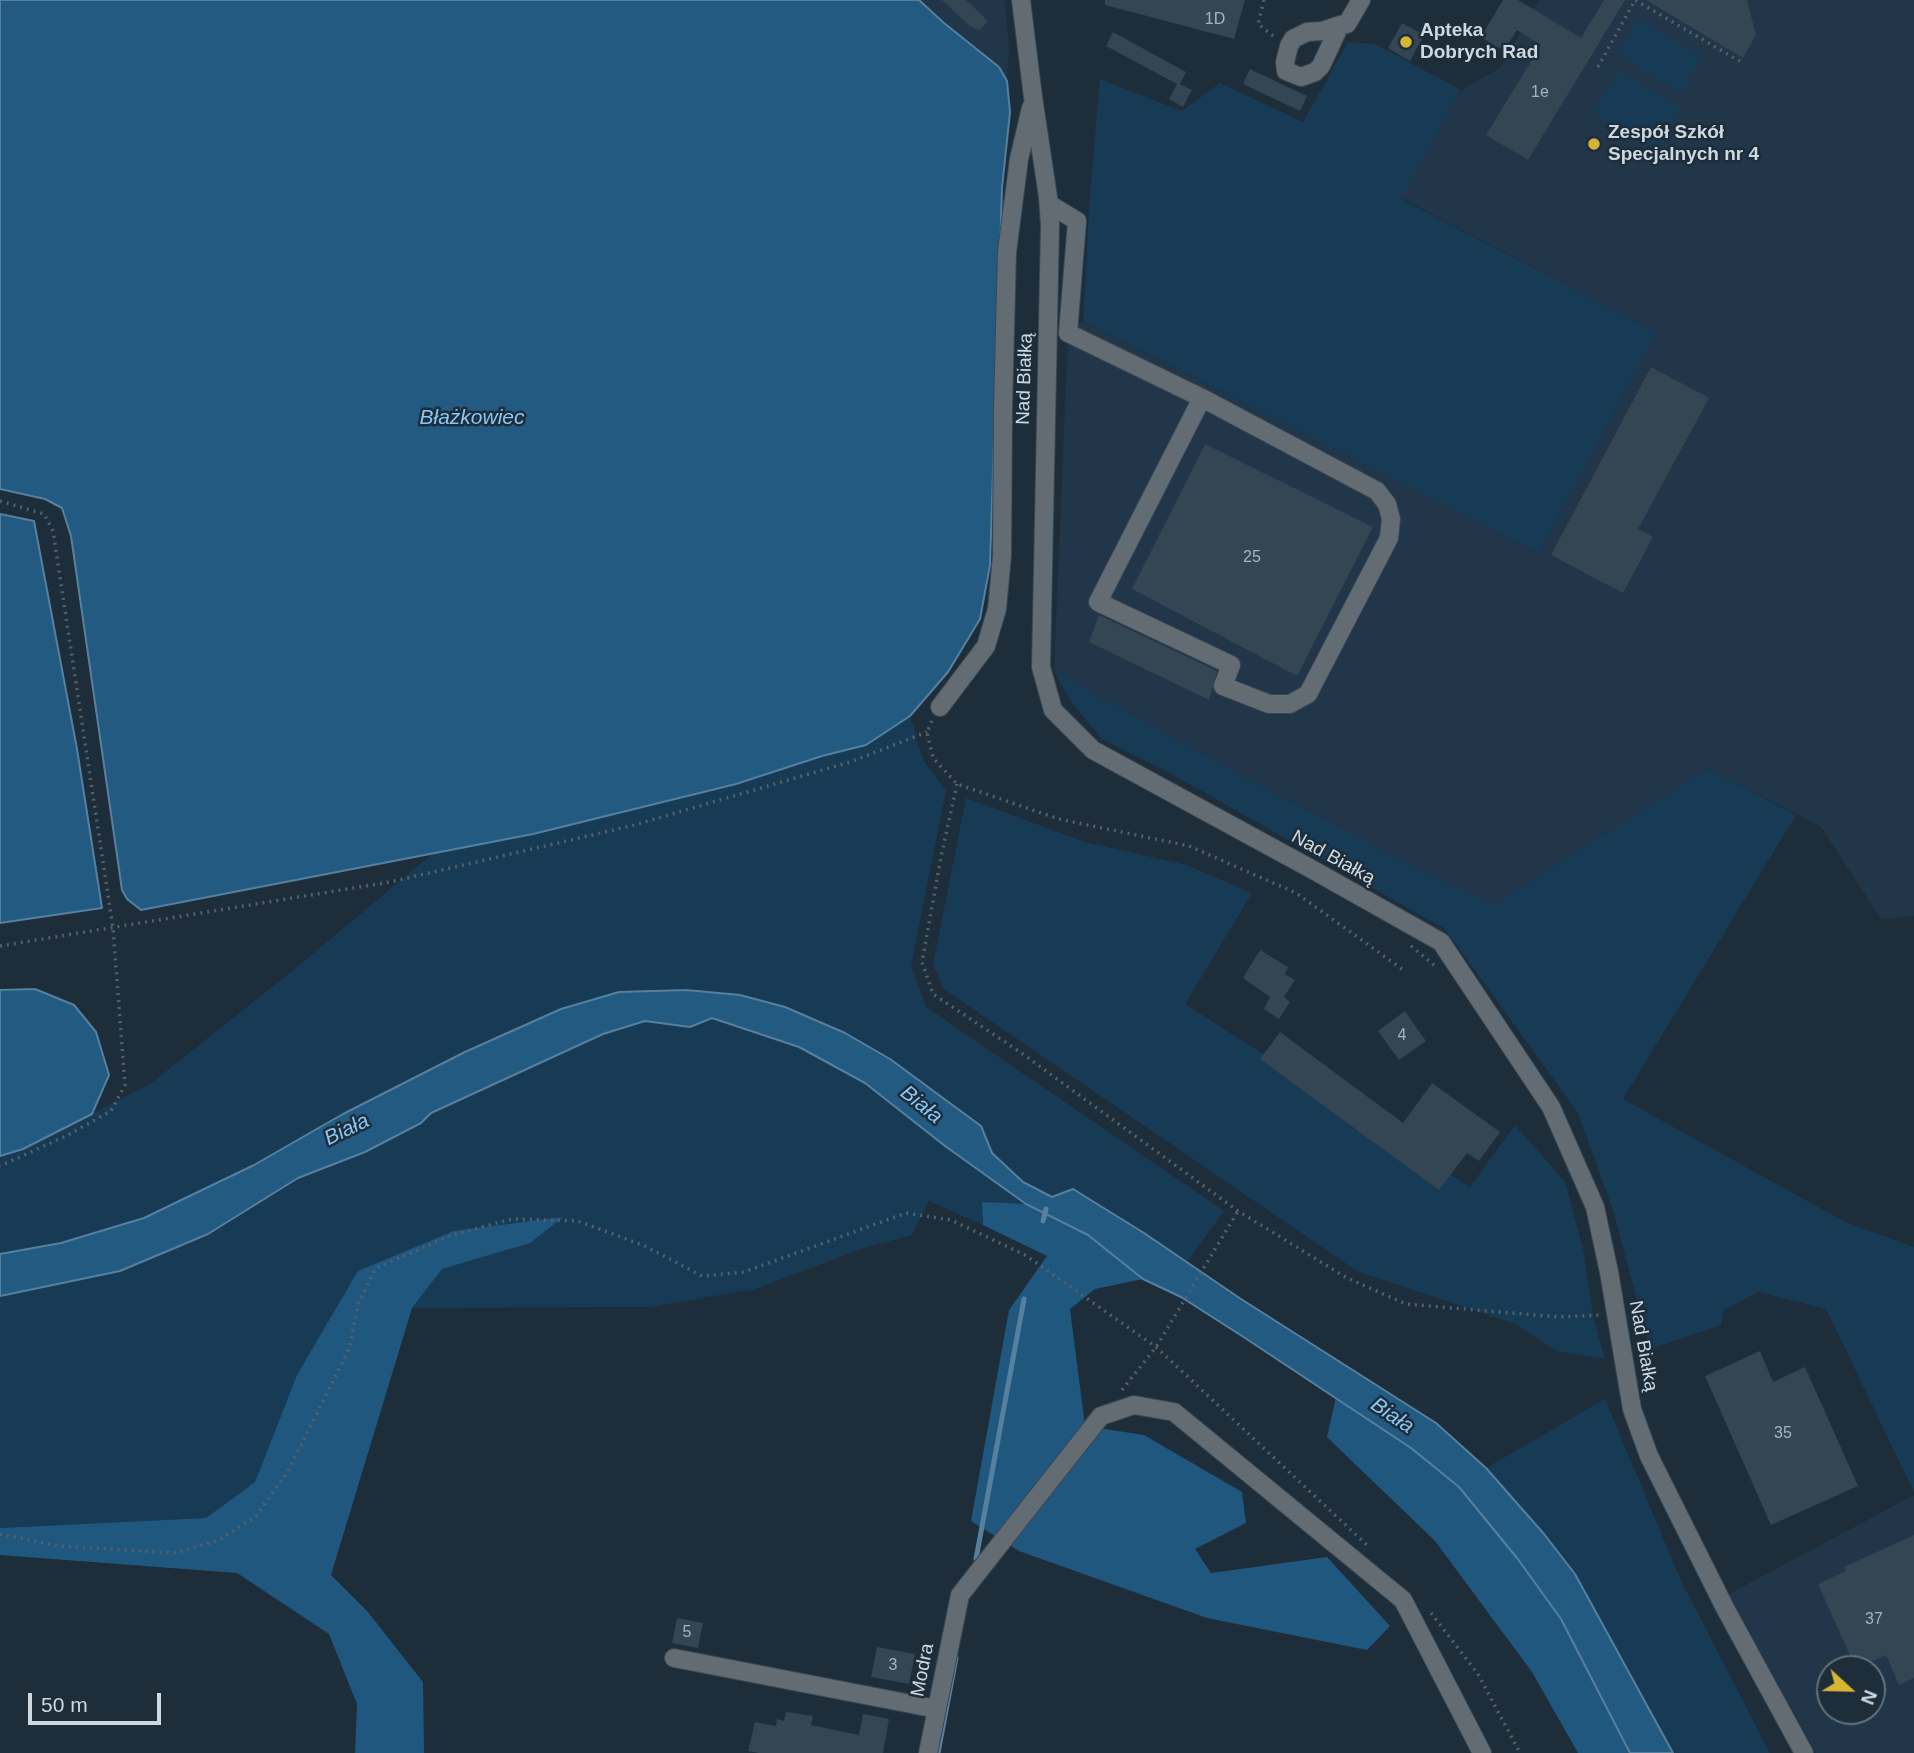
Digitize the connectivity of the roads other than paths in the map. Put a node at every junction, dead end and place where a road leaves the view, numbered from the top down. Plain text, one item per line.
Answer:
1 (1021, 0) edge
2 (1361, 0) edge
3 (1340, 25) junction
4 (1033, 97) junction
5 (1049, 204) junction
6 (1202, 398) junction
7 (940, 707) road end
8 (674, 1658) dead end
9 (937, 1709) junction
10 (928, 1753) edge
11 (1482, 1753) edge
12 (1804, 1753) edge

1 - 4 street, Nad Białką
2 - 3 street
3 - 3 street
4 - 5 street, Nad Białką
4 - 7 street
5 - 6 street
5 - 12 street, Nad Białką
6 - 6 street
8 - 9 street
9 - 10 street, Modra
9 - 11 street, Modra

